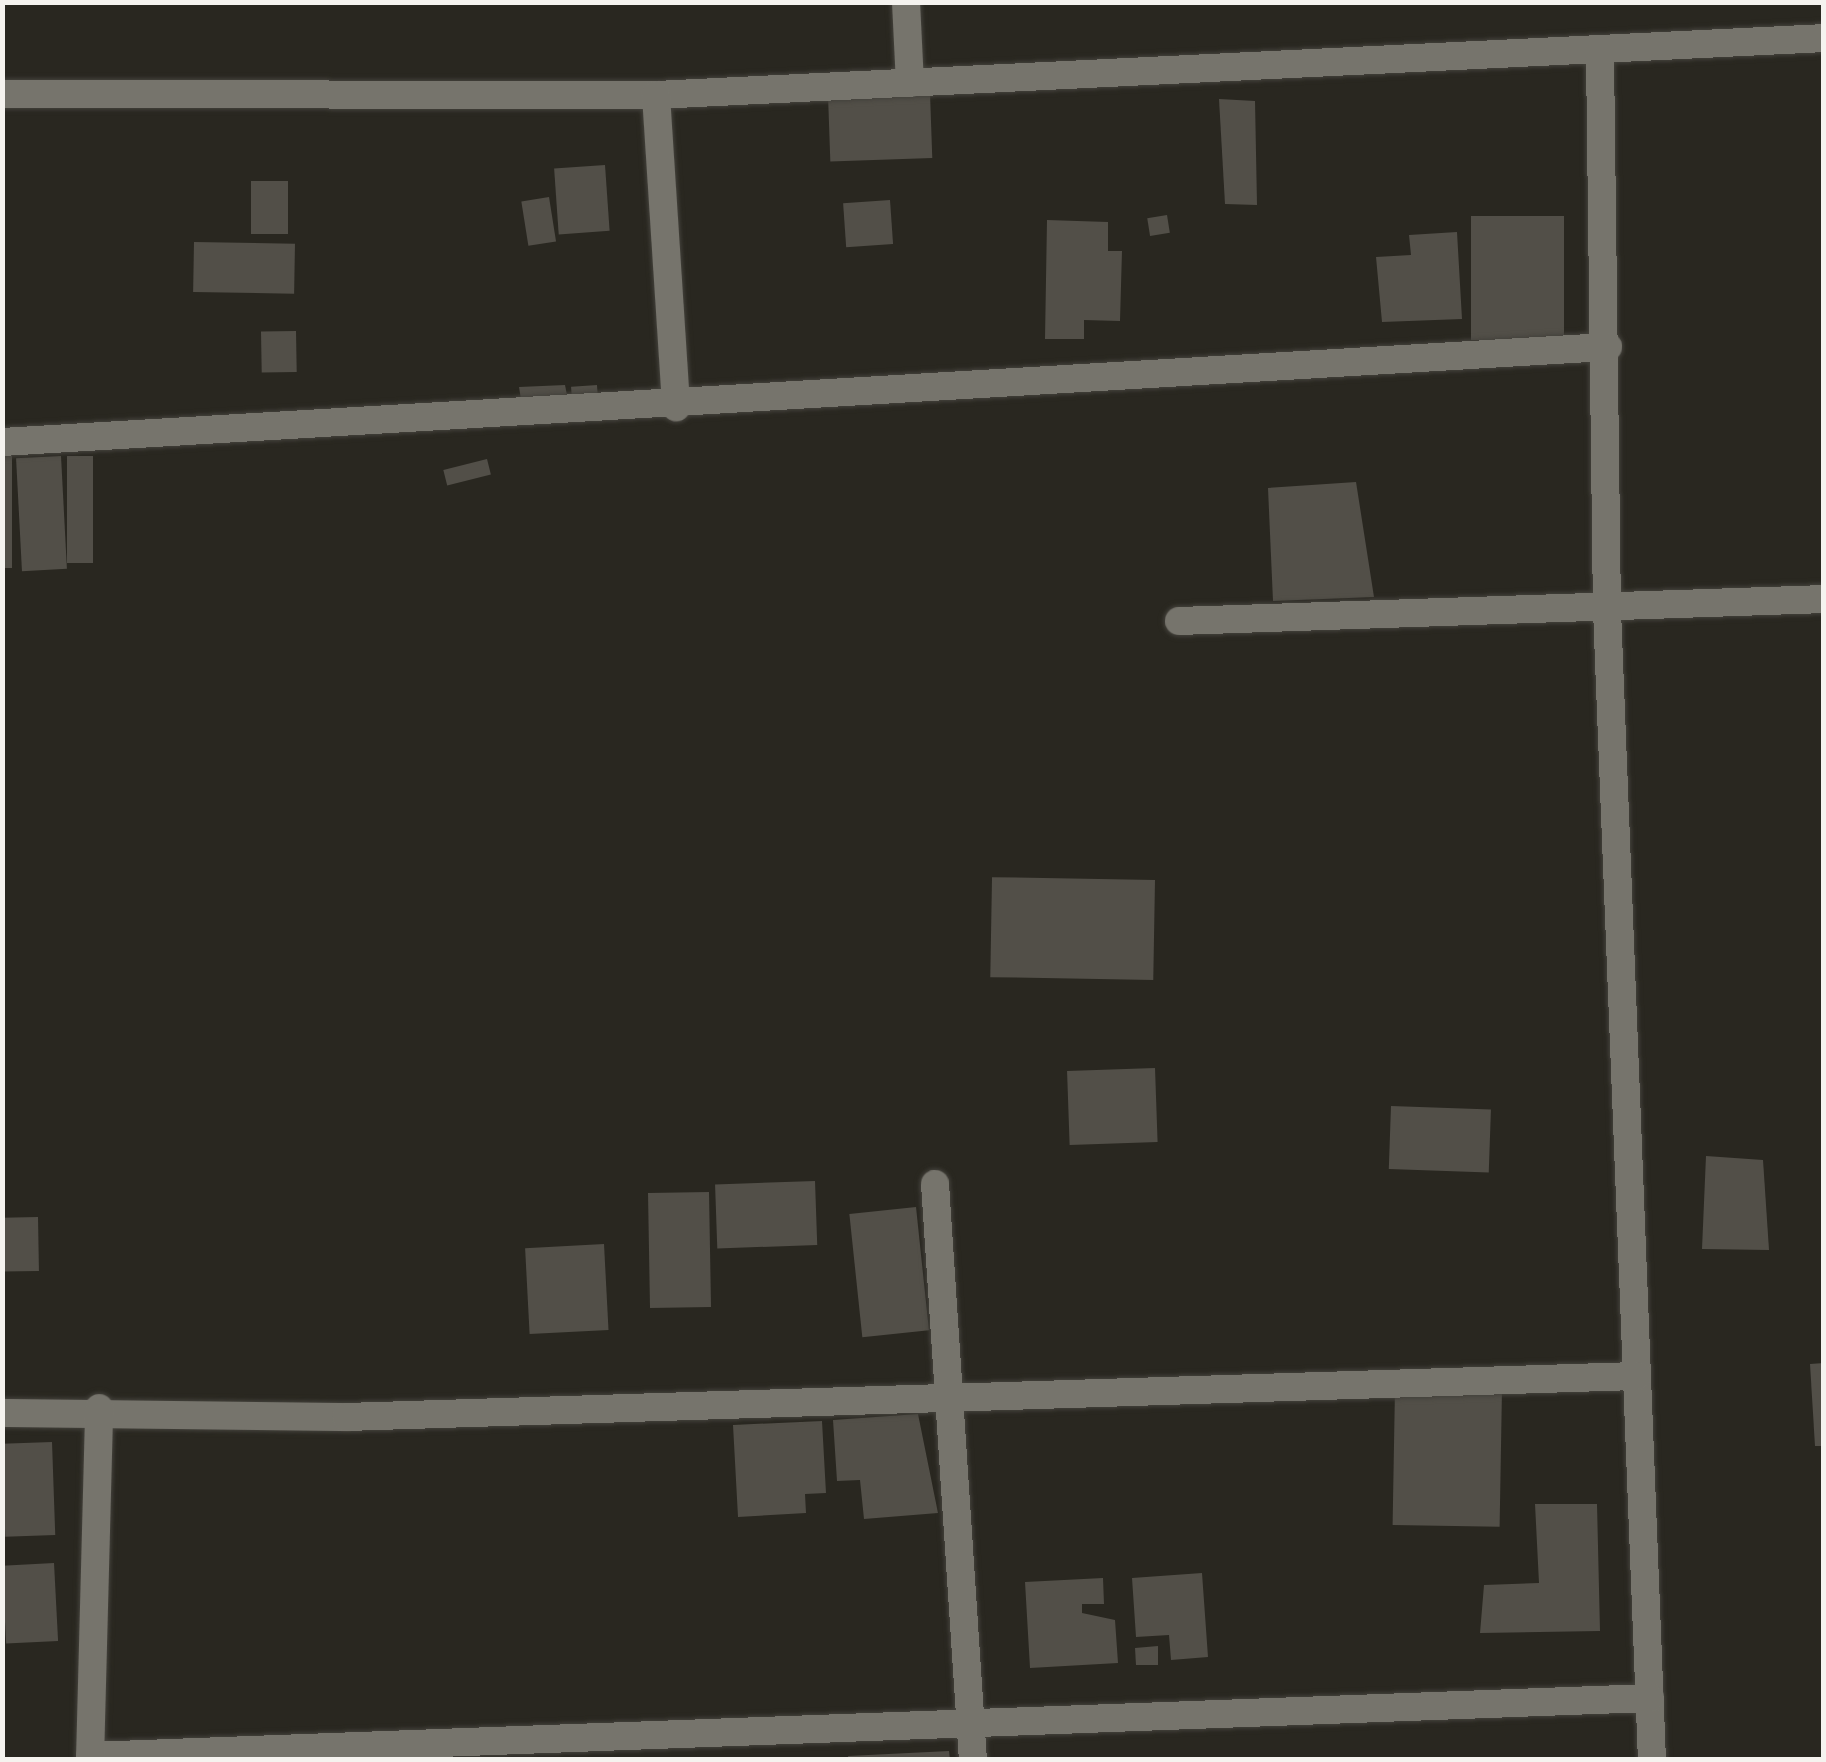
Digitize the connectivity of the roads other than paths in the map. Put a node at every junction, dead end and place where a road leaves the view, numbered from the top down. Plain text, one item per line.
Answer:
1 (906, 2) edge
2 (1824, 38) edge
3 (1600, 55) junction
4 (910, 83) junction
5 (2, 94) edge
6 (656, 95) junction
7 (1608, 347) junction
8 (676, 407) junction
9 (2, 442) edge
10 (1824, 599) edge
11 (1607, 610) junction
12 (1178, 620) dead end
13 (935, 1184) dead end
14 (1637, 1376) junction
15 (950, 1398) junction
16 (98, 1408) junction
17 (2, 1413) edge
18 (1650, 1698) junction
19 (971, 1728) junction
20 (90, 1758) edge
21 (973, 1760) edge
22 (1652, 1760) edge

1 - 4 street
2 - 3 street
3 - 4 street
3 - 7 street
4 - 6 street
5 - 6 street
6 - 8 street
7 - 8 street
7 - 11 street
8 - 9 street
10 - 11 street
11 - 12 street
11 - 14 street
13 - 15 street
14 - 15 street
14 - 18 street
15 - 16 street
15 - 19 street
16 - 17 street
16 - 20 street
18 - 19 street
18 - 22 street
19 - 20 street
19 - 21 street

